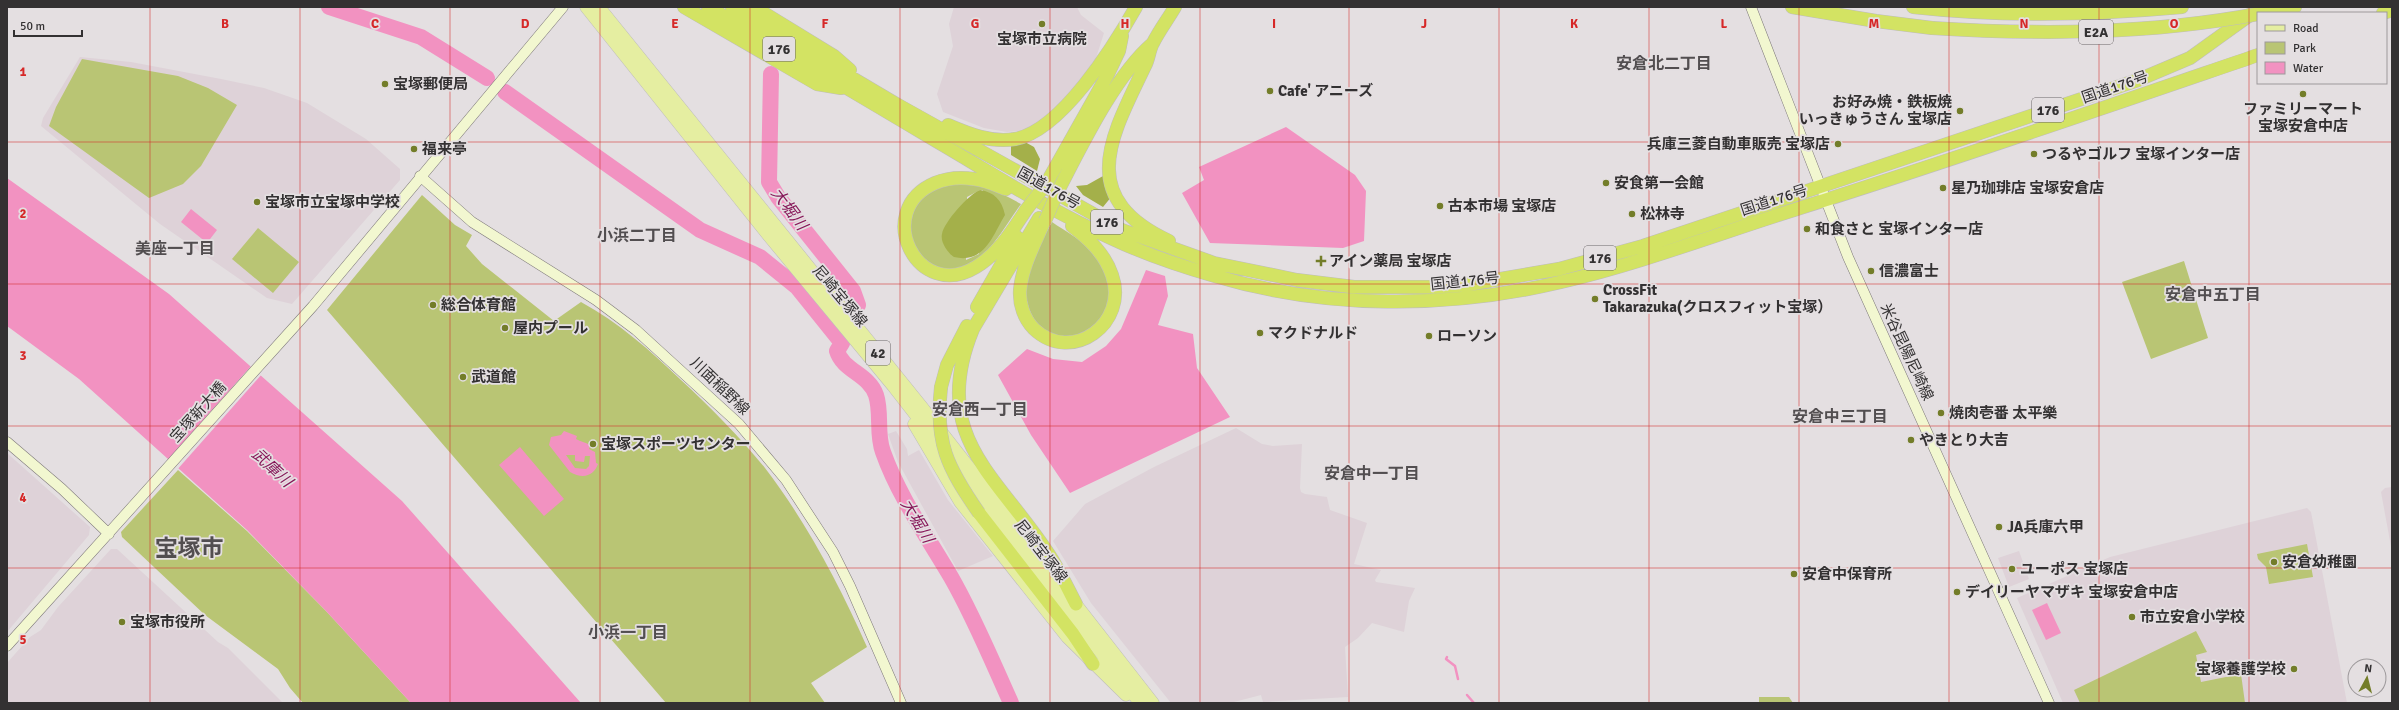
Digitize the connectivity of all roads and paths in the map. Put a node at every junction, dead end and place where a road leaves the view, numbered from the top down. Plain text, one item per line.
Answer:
1 (563, 7) edge
2 (586, 7) edge
3 (600, 7) edge
4 (684, 7) edge
5 (708, 7) edge
6 (732, 7) edge
7 (754, 7) edge
8 (1136, 7) edge
9 (1175, 7) edge
10 (1751, 7) edge
11 (1792, 7) edge
12 (1913, 7) edge
13 (2182, 7) edge
14 (2262, 7) edge
15 (2295, 7) edge
16 (2269, 12) edge
17 (2257, 14) edge
18 (1123, 30) junction
19 (1152, 44) junction
20 (2257, 55) edge
21 (869, 87) junction
22 (850, 90) junction
23 (898, 105) junction
24 (1072, 151) junction
25 (420, 176) junction
26 (1820, 186) junction
27 (1036, 200) junction
28 (1826, 200) junction
29 (1049, 207) junction
30 (1035, 215) junction
31 (1214, 263) junction
32 (893, 386) junction
33 (7, 442) edge
34 (111, 532) junction
35 (1076, 604) junction
36 (7, 646) edge
37 (1093, 664) junction
38 (901, 703) edge
39 (1134, 703) edge
40 (1140, 703) edge
41 (1153, 703) edge
42 (2050, 703) edge

1 - 25 street, 宝塚新大橋
2 - 32 main road, 尼崎宝塚線 / 42
3 - 35 main road, 尼崎宝塚線 / 42
4 - 22 highway
5 - 22 highway, 国道176号 / 176
6 - 21 highway, 国道176号 / 176
7 - 21 highway
8 - 18 highway
9 - 19 highway
10 - 26 street, 米谷昆陽尼崎線
11 - 17 highway, E2A, bridge
12 - 13 highway, E2A
14 - 26 highway, 国道176号 / 176
15 - 16 highway
18 - 23 highway
18 - 24 highway
19 - 24 highway
19 - 31 highway
20 - 28 highway, 国道176号 / 176
21 - 23 highway, 国道176号 / 176
22 - 27 highway, 国道176号 / 176
23 - 31 highway, 国道176号 / 176
24 - 30 highway, bridge
24 - 30 highway, bridge
25 - 34 street, 宝塚新大橋
25 - 38 street, 川面稲野線
26 - 28 street, 米谷昆陽尼崎線
26 - 31 highway, 国道176号 / 176
27 - 29 highway, 国道176号 / 176
27 - 30 highway
28 - 29 highway, 国道176号 / 176
28 - 42 street, 米谷昆陽尼崎線
29 - 30 highway
30 - 35 highway
30 - 37 highway, bridge
32 - 37 main road, 42
32 - 40 main road, 尼崎宝塚線 / 42
33 - 34 street
34 - 36 street, 宝塚新大橋
35 - 41 main road, 尼崎宝塚線 / 42
37 - 39 main road, 42

